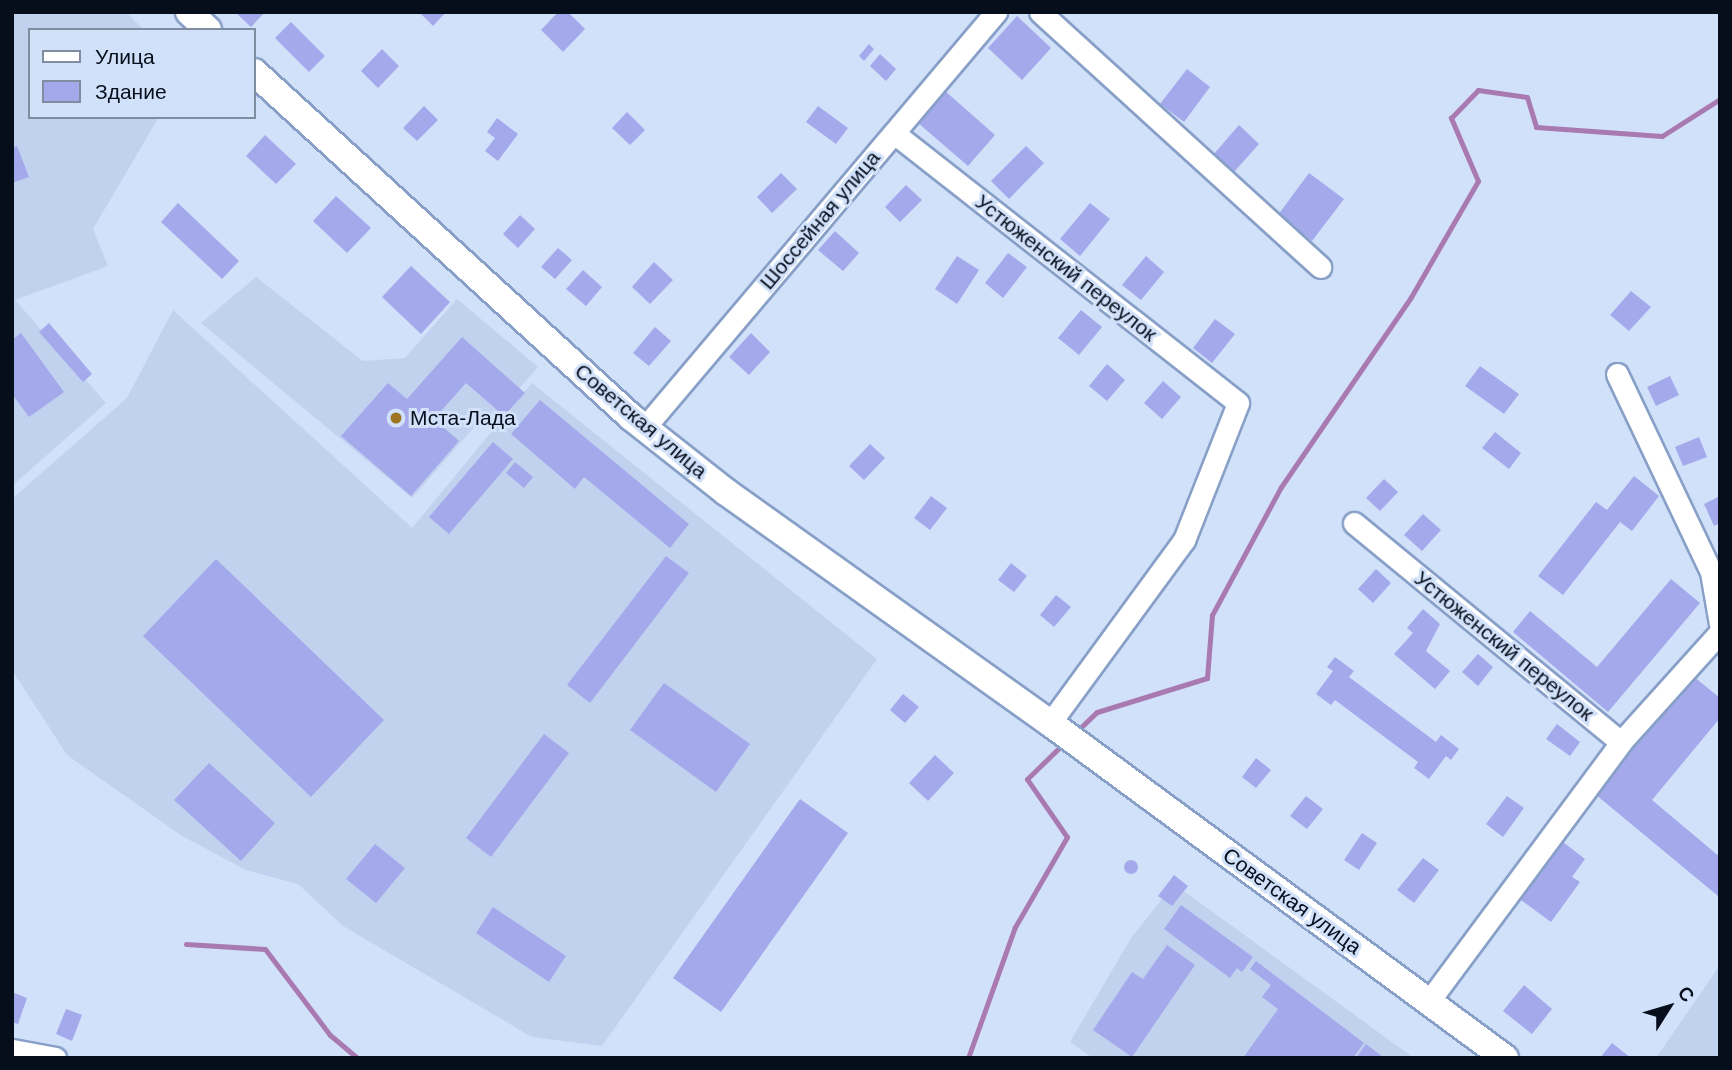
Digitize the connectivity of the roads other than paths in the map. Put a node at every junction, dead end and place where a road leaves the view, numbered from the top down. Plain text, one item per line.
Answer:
1 (189, 12) edge
2 (996, 12) edge
3 (1040, 12) edge
4 (206, 28) edge
5 (256, 74) edge
6 (894, 133) junction
7 (1320, 267) dead end
8 (1616, 374) dead end
9 (645, 427) junction
10 (1354, 523) dead end
11 (1720, 624) edge
12 (1720, 632) edge
13 (1064, 733) junction
14 (1621, 742) junction
15 (1429, 1001) junction
16 (12, 1049) edge
17 (55, 1058) edge
18 (1505, 1058) edge

1 - 4 main road
2 - 6 street, Шоссейная улица
3 - 7 street
5 - 9 main road, Советская улица
6 - 9 street, Шоссейная улица
6 - 13 street, Устюженский переулок
8 - 11 street
9 - 13 main road, Советская улица
10 - 14 street, Устюженский переулок
12 - 14 street
13 - 15 main road, Советская улица
14 - 15 street
15 - 18 main road, Советская улица
16 - 17 street

